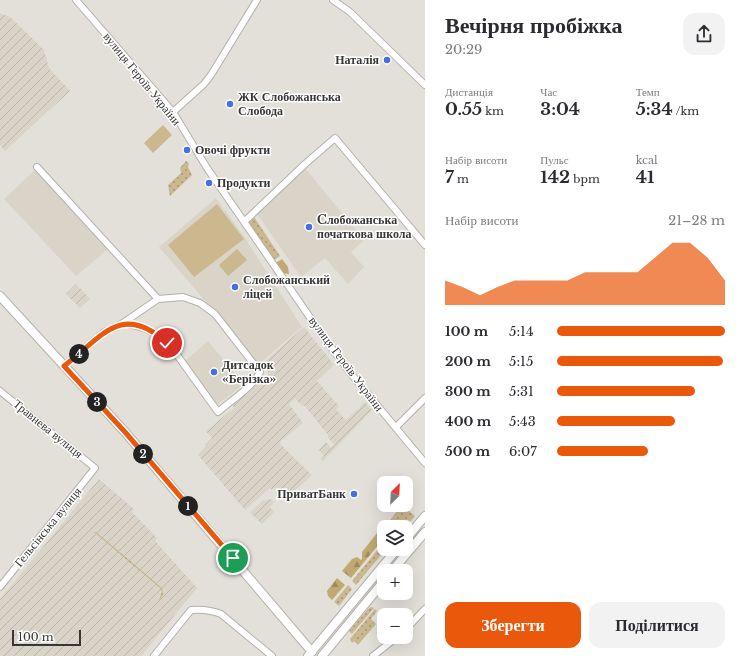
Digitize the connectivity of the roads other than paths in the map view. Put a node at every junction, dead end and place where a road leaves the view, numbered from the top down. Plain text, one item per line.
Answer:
1 (76, 0) edge
2 (257, 0) edge
3 (333, 0) edge
4 (425, 85) edge
5 (173, 112) junction
6 (37, 166) dead end
7 (245, 221) junction
8 (425, 245) edge
9 (0, 296) edge
10 (158, 299) junction
11 (133, 316) junction
12 (124, 323) junction
13 (135, 325) junction
14 (64, 366) junction
15 (0, 391) edge
16 (425, 398) edge
17 (396, 427) junction
18 (425, 463) edge
19 (95, 468) joint
20 (425, 516) edge
21 (413, 530) edge
22 (425, 532) edge
23 (391, 556) edge
24 (398, 564) edge
25 (0, 587) edge
26 (377, 589) edge
27 (425, 609) edge
28 (413, 622) edge
29 (388, 644) edge
30 (311, 655) edge
31 (154, 656) edge
32 (272, 656) edge
33 (322, 656) edge
34 (373, 656) edge

1 - 5 street, вулиця Героїв України
2 - 5 street
3 - 4 street
5 - 7 street, вулиця Героїв України
6 - 10 street
7 - 8 street
7 - 17 street, вулиця Героїв України
9 - 14 main road
10 - 11 street
10 - 13 street
11 - 12 street
11 - 13 street
12 - 13 street
12 - 14 street
14 - 30 main road
15 - 19 street, Травнева вулиця
16 - 17 street
17 - 18 street, вулиця Героїв України
19 - 25 street, Гельсінська вулиця
20 - 21 main road
22 - 24 main road
23 - 30 main road
26 - 33 main road
27 - 28 street
29 - 34 street
31 - 32 street

